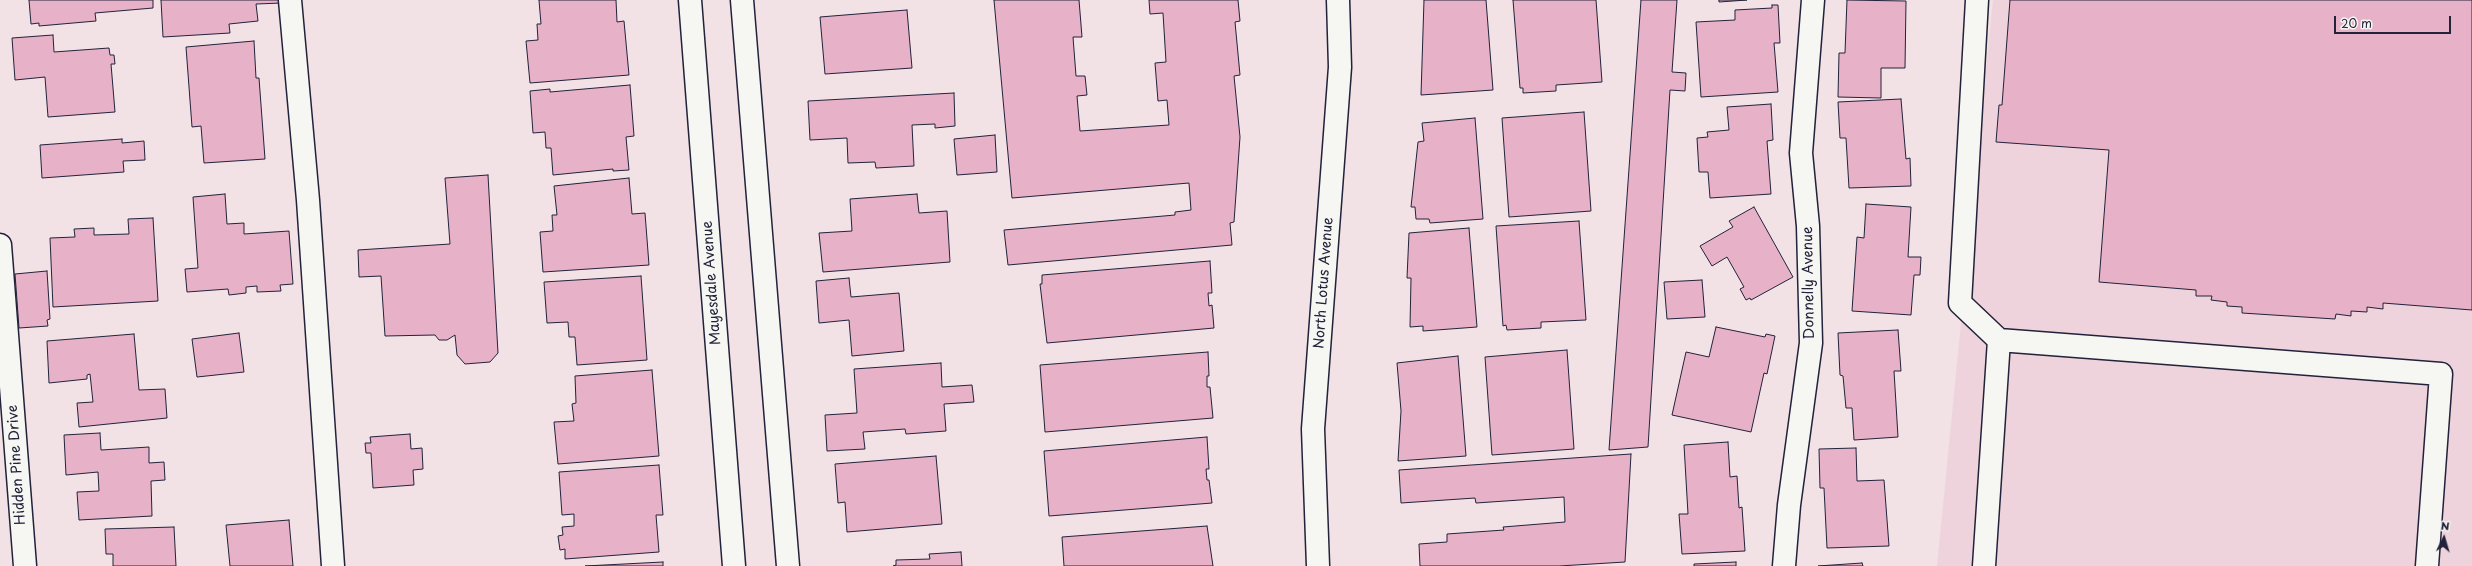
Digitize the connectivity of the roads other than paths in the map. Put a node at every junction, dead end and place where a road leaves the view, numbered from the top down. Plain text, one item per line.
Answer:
1 (290, 0) edge
2 (690, 0) edge
3 (742, 0) edge
4 (1338, 0) edge
5 (1812, 0) edge
6 (1977, 0) edge
7 (0, 245) edge
8 (1999, 340) junction
9 (25, 566) edge
10 (333, 566) edge
11 (734, 566) edge
12 (788, 566) edge
13 (1318, 566) edge
14 (1784, 566) edge
15 (1984, 566) edge
16 (2427, 566) edge

1 - 10 street
2 - 11 street, Mayesdale Avenue
3 - 12 street
4 - 13 street, North Lotus Avenue
5 - 14 street, Donnelly Avenue
6 - 8 street
7 - 9 street, Hidden Pine Drive
8 - 15 street
8 - 16 street

